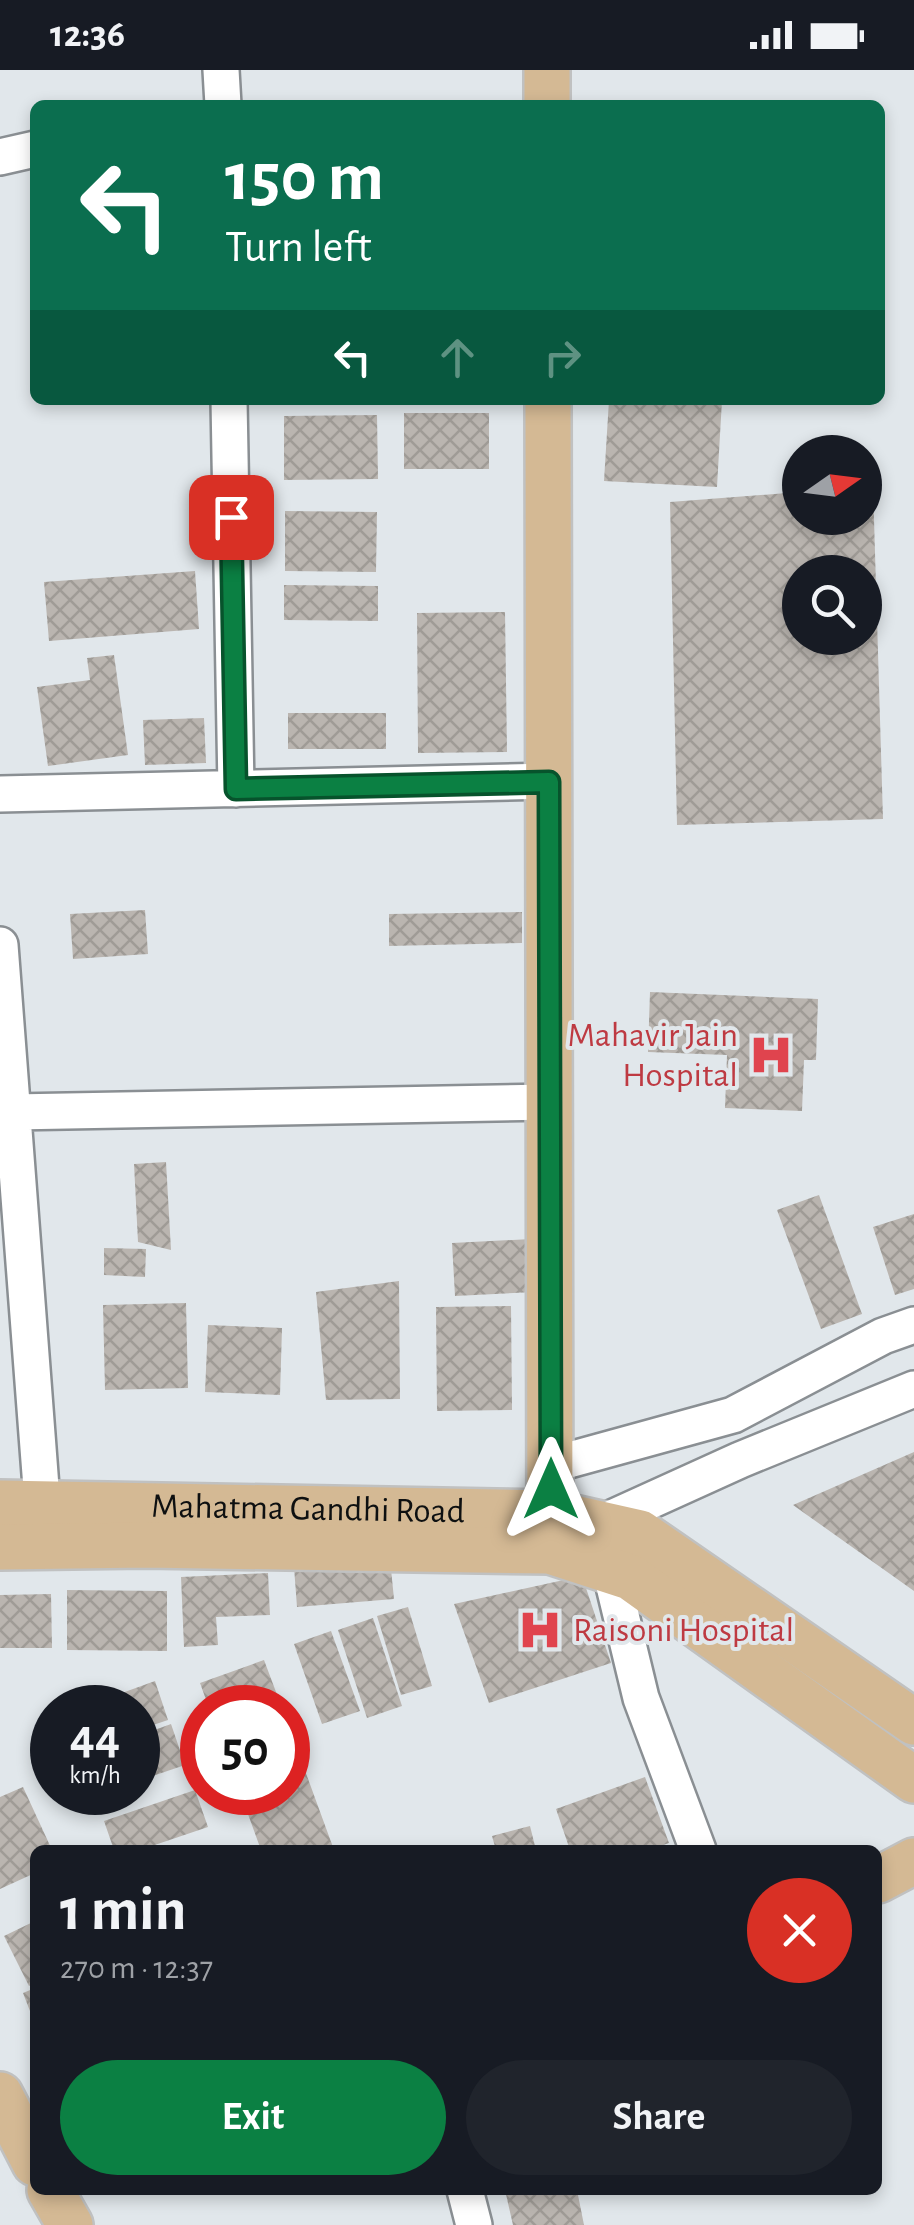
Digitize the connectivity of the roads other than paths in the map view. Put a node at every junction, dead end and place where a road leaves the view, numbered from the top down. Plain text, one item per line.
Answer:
1 (221, 70) edge
2 (547, 70) edge
3 (223, 100) edge
4 (548, 100) edge
5 (30, 150) edge
6 (0, 157) edge
7 (229, 405) edge
8 (548, 405) edge
9 (549, 782) junction
10 (236, 789) junction
11 (0, 794) edge
12 (0, 944) edge
13 (550, 1102) junction
14 (13, 1112) junction
15 (914, 1326) edge
16 (914, 1389) edge
17 (551, 1466) junction
18 (29, 1518) edge
19 (599, 1524) junction
20 (550, 1532) junction
21 (0, 1548) edge
22 (610, 1571) junction
23 (914, 1722) edge
24 (914, 1780) edge
25 (696, 1845) edge
26 (914, 1861) edge
27 (882, 1878) edge
28 (0, 2095) edge
29 (30, 2148) edge
30 (53, 2195) edge
31 (70, 2225) edge

1 - 3 street
2 - 4 main road
5 - 6 street
7 - 10 street
8 - 9 main road
9 - 10 street
9 - 13 main road
10 - 11 street
12 - 14 street
13 - 14 street
13 - 17 main road
14 - 18 street
15 - 17 street
16 - 19 street
17 - 20 main road
18 - 20 main road, Mahatma Gandhi Road
18 - 21 main road, Mahatma Gandhi Road
19 - 20 main road, Mahatma Gandhi Road
19 - 22 street
19 - 23 main road, Mahatma Gandhi Road
20 - 22 main road
22 - 24 main road
22 - 25 street
26 - 27 main road
28 - 29 main road
30 - 31 main road

